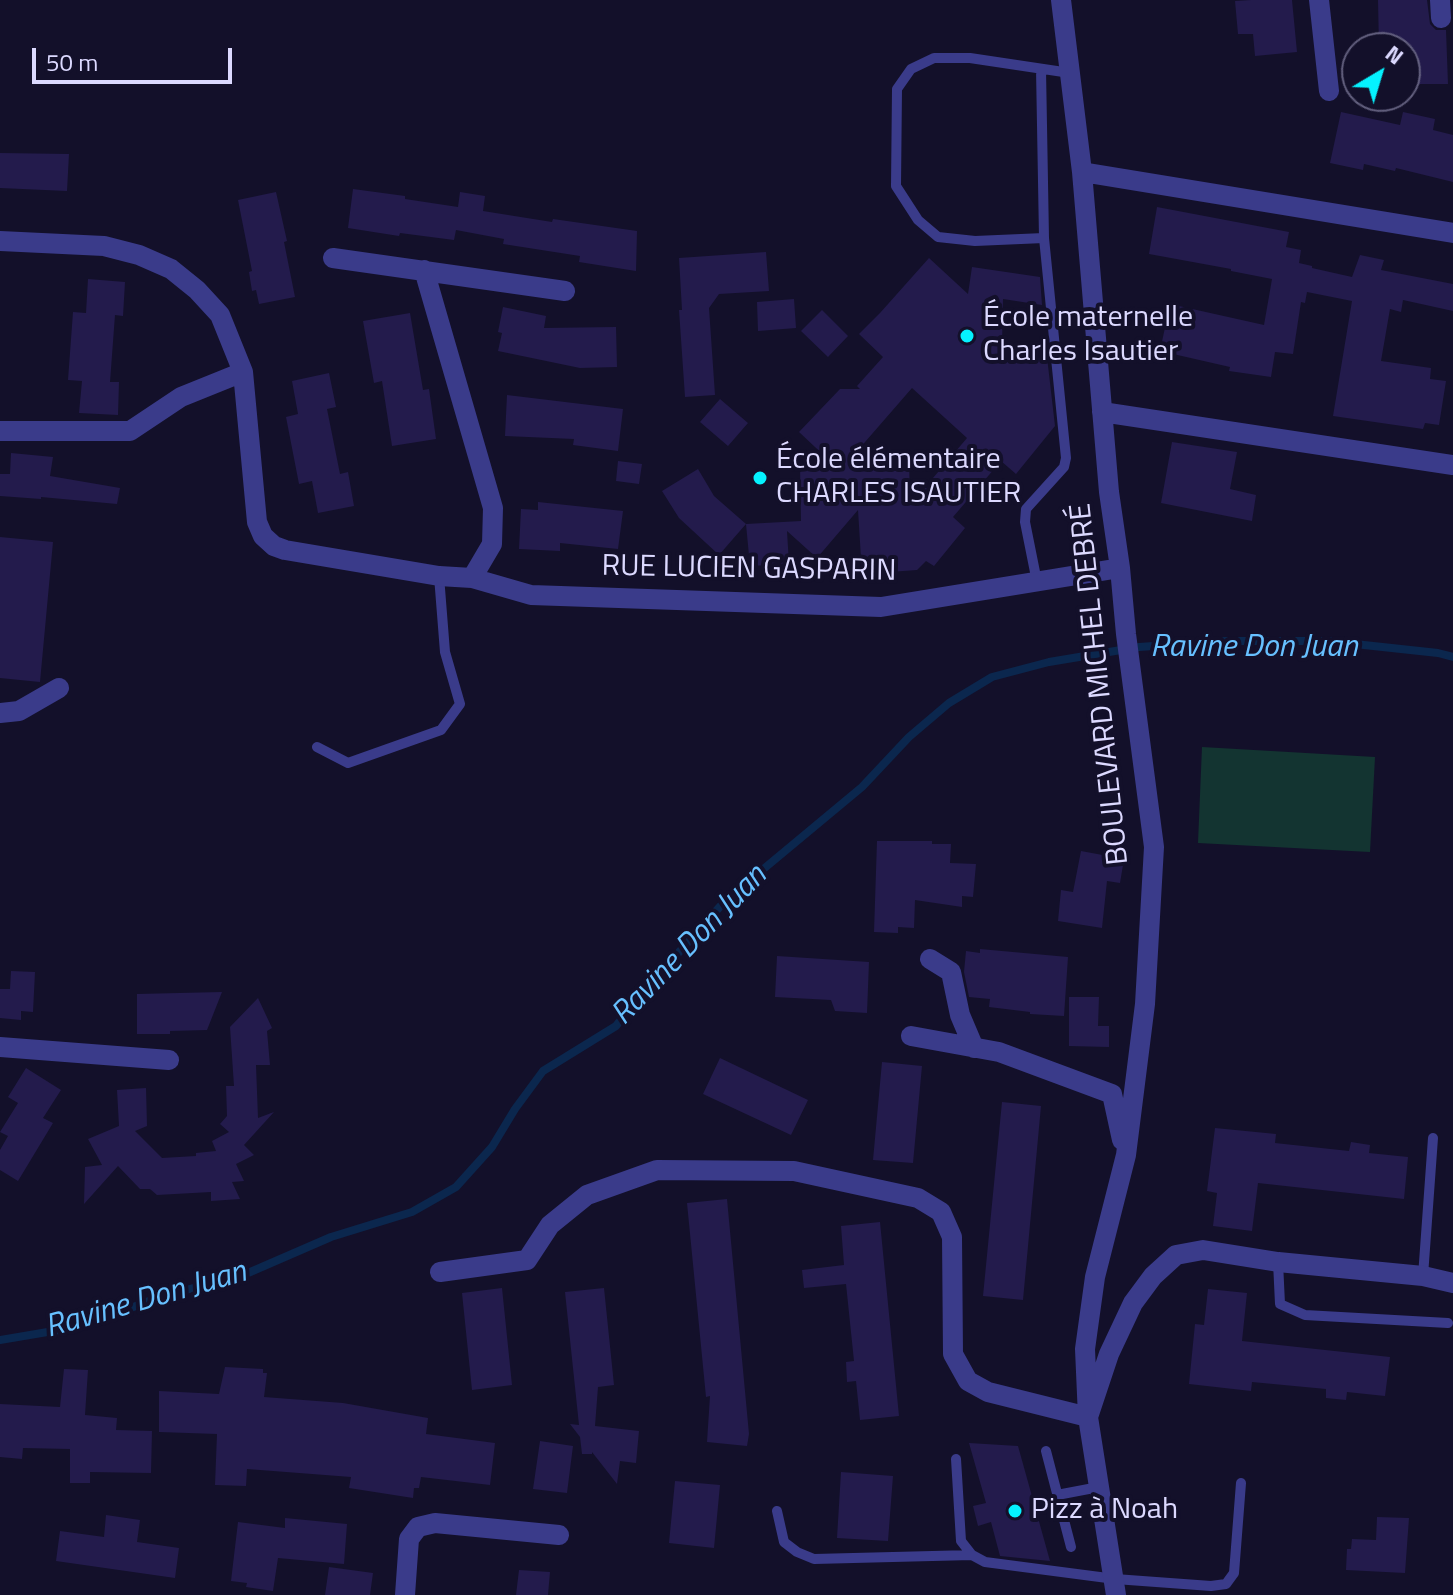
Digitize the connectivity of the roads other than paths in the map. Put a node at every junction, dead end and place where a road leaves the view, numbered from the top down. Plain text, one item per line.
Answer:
1 (1061, 0) edge
2 (1319, 0) edge
3 (1041, 69) junction
4 (1070, 73) junction
5 (1329, 91) dead end
6 (1082, 172) junction
7 (1453, 233) edge
8 (1044, 238) junction
9 (0, 241) edge
10 (333, 258) dead end
11 (424, 270) junction
12 (565, 291) dead end
13 (243, 372) junction
14 (1102, 412) junction
15 (0, 431) edge
16 (1453, 465) edge
17 (1120, 568) junction
18 (439, 576) junction
19 (472, 578) junction
20 (1037, 582) junction
21 (59, 688) dead end
22 (0, 713) edge
23 (317, 747) dead end
24 (930, 959) dead end
25 (911, 1036) dead end
26 (0, 1047) edge
27 (974, 1048) junction
28 (169, 1060) dead end
29 (1433, 1138) dead end
30 (1126, 1155) junction
31 (1278, 1262) junction
32 (440, 1272) dead end
33 (1423, 1276) junction
34 (1453, 1283) edge
35 (1448, 1323) dead end
36 (1088, 1417) junction
37 (1046, 1451) dead end
38 (956, 1459) dead end
39 (1241, 1483) dead end
40 (1099, 1487) junction
41 (1057, 1495) junction
42 (777, 1511) dead end
43 (559, 1535) dead end
44 (1071, 1547) dead end
45 (972, 1555) junction
46 (1116, 1587) edge
47 (405, 1595) edge

1 - 4 street, BOULEVARD MICHEL DEBRÉ
2 - 5 street
3 - 4 lane
3 - 8 lane
3 - 8 lane
4 - 6 street, BOULEVARD MICHEL DEBRÉ
6 - 7 street
6 - 14 street, BOULEVARD MICHEL DEBRÉ
8 - 20 lane
9 - 13 street, RUE LUCIEN GASPARIN
10 - 11 street
11 - 12 street
11 - 19 street
13 - 15 street
13 - 18 street, RUE LUCIEN GASPARIN
14 - 16 street
14 - 17 street, BOULEVARD MICHEL DEBRÉ
17 - 20 street, RUE LUCIEN GASPARIN
17 - 30 street, BOULEVARD MICHEL DEBRÉ
18 - 19 street, RUE LUCIEN GASPARIN
18 - 23 lane
19 - 20 street, RUE LUCIEN GASPARIN
21 - 22 street
24 - 27 street
25 - 27 street
26 - 28 street
27 - 30 street
29 - 33 lane
30 - 36 street, BOULEVARD MICHEL DEBRÉ
31 - 33 street
31 - 35 lane
31 - 36 street
32 - 36 street
33 - 34 street
36 - 40 street, BOULEVARD MICHEL DEBRÉ
37 - 41 lane
38 - 45 lane
39 - 46 lane
40 - 41 lane
40 - 46 street, BOULEVARD MICHEL DEBRÉ
41 - 44 lane
42 - 45 lane
43 - 47 street
45 - 46 lane

